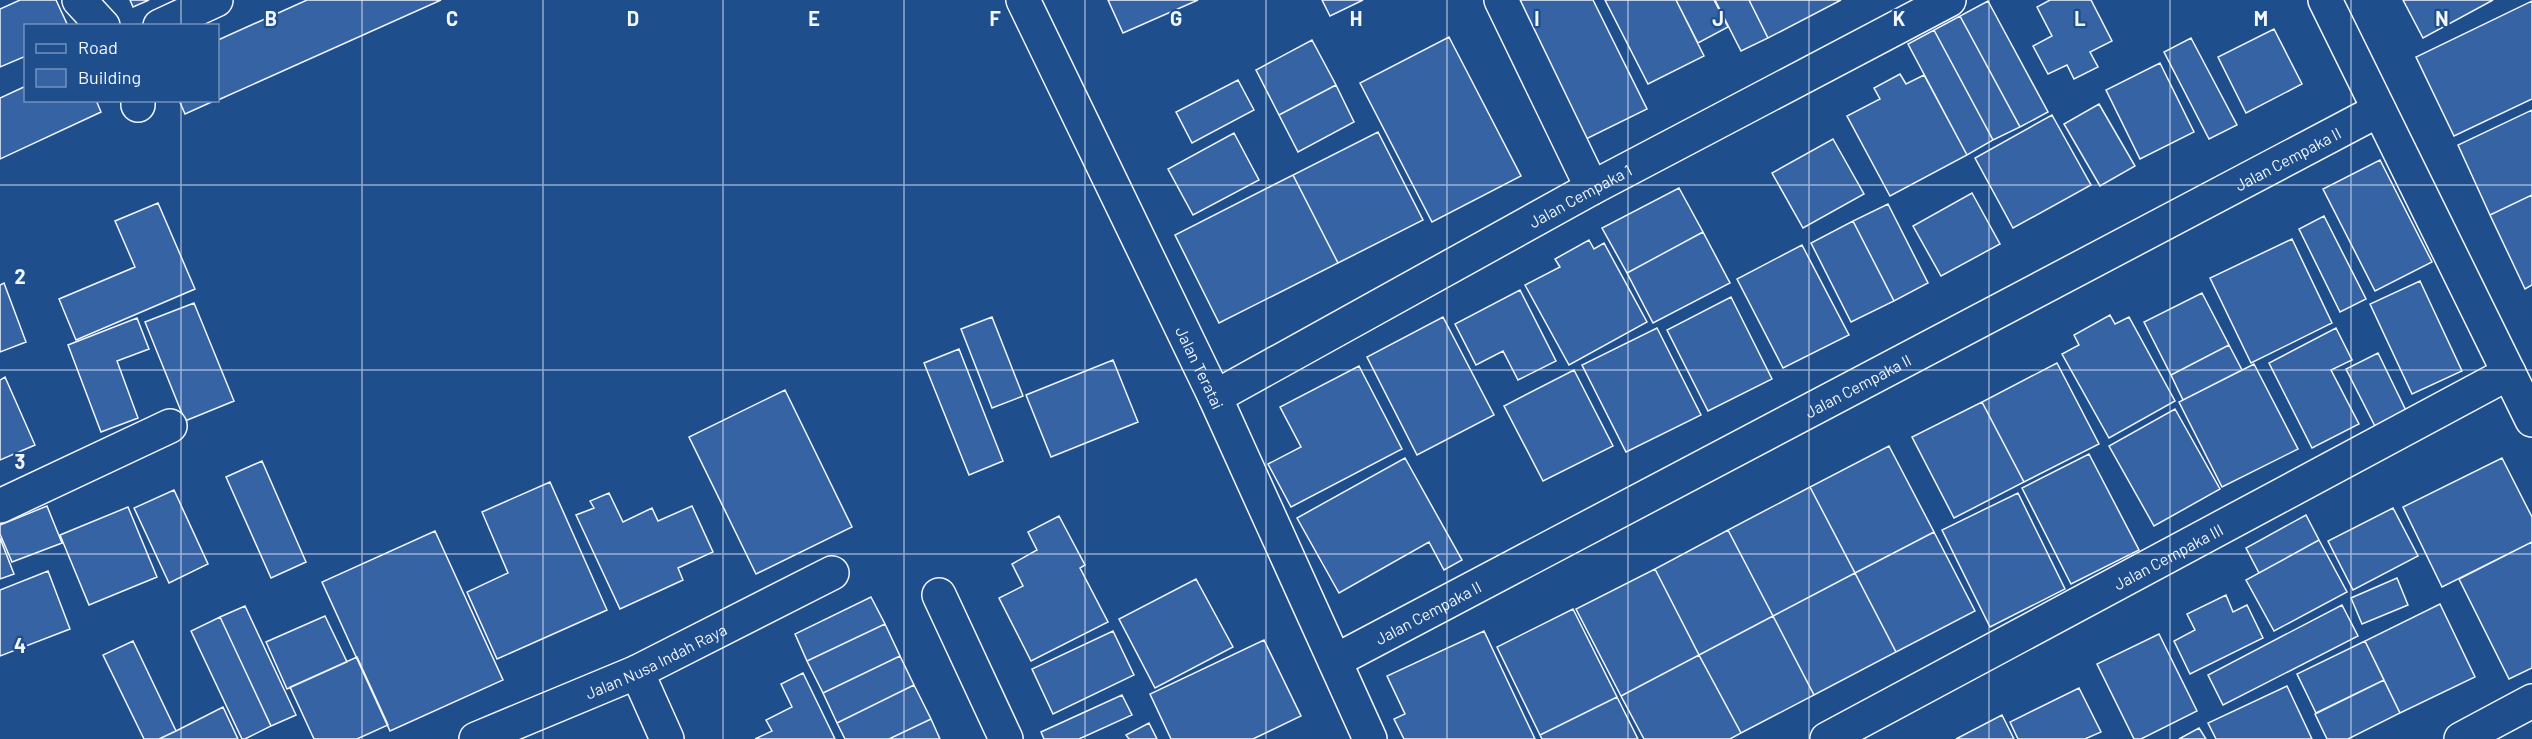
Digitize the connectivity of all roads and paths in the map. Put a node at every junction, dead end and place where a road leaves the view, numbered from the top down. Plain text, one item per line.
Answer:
1 (80, 0) edge
2 (216, 0) edge
3 (1023, 0) edge
4 (1501, 0) edge
5 (1950, 0) edge
6 (2325, 0) edge
7 (101, 24) edge
8 (164, 24) edge
9 (2379, 110) junction
10 (1592, 188) junction
11 (2509, 373) junction
12 (1215, 397) junction
13 (2532, 420) edge
14 (170, 426) dead end
15 (0, 506) edge
16 (832, 573) dead end
17 (939, 595) dead end
18 (1335, 661) junction
19 (637, 672) junction
20 (2532, 701) edge
21 (476, 739) edge
22 (667, 739) edge
23 (1006, 739) edge
24 (1370, 739) edge
25 (1827, 739) edge
26 (2461, 739) edge

1 - 7 street
2 - 8 street
3 - 12 street, Jalan Teratai
4 - 10 street
5 - 10 street, Jalan Cempaka 1
6 - 9 street
9 - 11 street
9 - 18 street, Jalan Cempaka II
10 - 12 street, Jalan Cempaka 1
11 - 13 street
11 - 25 street, Jalan Cempaka III
12 - 18 street, Jalan Teratai
14 - 15 street
16 - 19 street, Jalan Nusa Indah Raya
17 - 23 street
18 - 24 street, Jalan Teratai
19 - 21 street, Jalan Nusa Indah Raya
19 - 22 street
20 - 26 street

